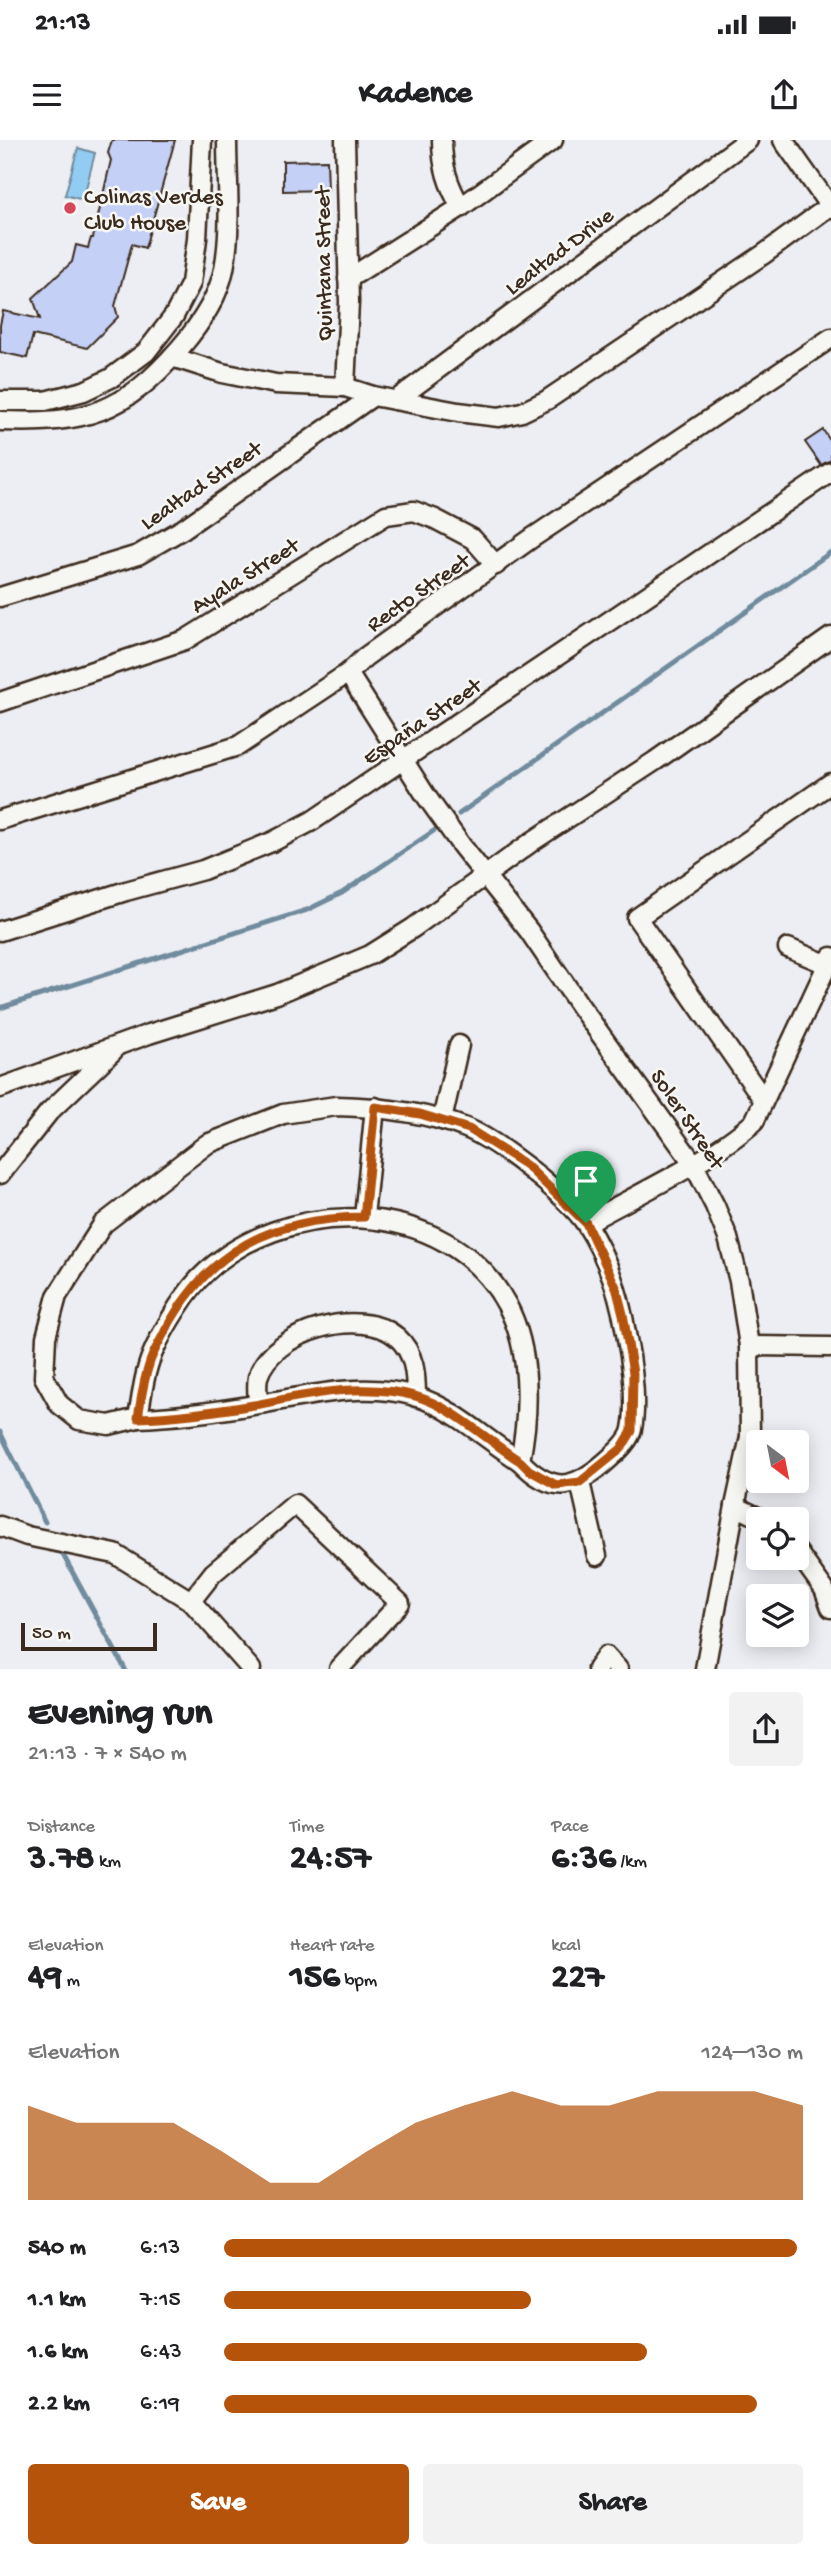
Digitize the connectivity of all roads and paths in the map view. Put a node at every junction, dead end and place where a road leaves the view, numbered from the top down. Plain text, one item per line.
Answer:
1 (202, 140) edge
2 (227, 140) edge
3 (345, 140) edge
4 (442, 140) edge
5 (553, 140) edge
6 (748, 140) edge
7 (783, 140) edge
8 (831, 206) edge
9 (461, 207) junction
10 (348, 279) junction
11 (831, 338) edge
12 (172, 357) junction
13 (345, 387) junction
14 (373, 396) junction
15 (396, 400) junction
16 (0, 401) edge
17 (0, 421) edge
18 (831, 472) edge
19 (496, 565) junction
20 (0, 597) edge
21 (831, 637) edge
22 (348, 673) junction
23 (0, 702) edge
24 (404, 760) junction
25 (831, 783) edge
26 (0, 820) edge
27 (486, 876) junction
28 (0, 931) edge
29 (788, 948) dead end
30 (829, 960) edge
31 (459, 1045) dead end
32 (118, 1046) junction
33 (0, 1088) edge
34 (763, 1098) junction
35 (375, 1107) junction
36 (442, 1121) junction
37 (693, 1163) junction
38 (0, 1174) edge
39 (364, 1217) junction
40 (586, 1223) junction
41 (749, 1346) junction
42 (831, 1347) edge
43 (415, 1396) junction
44 (258, 1404) junction
45 (138, 1418) junction
46 (520, 1461) junction
47 (580, 1482) junction
48 (735, 1506) junction
49 (746, 1511) edge
50 (0, 1526) edge
51 (597, 1556) dead end
52 (809, 1568) edge
53 (191, 1601) junction
54 (831, 1608) edge
55 (706, 1668) edge
56 (251, 1669) edge
57 (339, 1669) edge
58 (597, 1669) edge
59 (618, 1669) edge

1 - 16 street
2 - 12 street
3 - 10 street, Quintana Street
4 - 9 street
5 - 9 street
6 - 15 street, Lealtad Drive
7 - 8 street
8 - 15 street
9 - 10 street
10 - 13 street, Quintana Street
11 - 19 street, Recto Street
12 - 13 street
12 - 17 street
13 - 14 street
14 - 15 street
14 - 20 street, Lealtad Street
18 - 24 street, España Street
19 - 22 street, Recto Street
19 - 23 street, Ayala Street
21 - 27 street
22 - 24 street, Soler Street
22 - 26 street, Recto Street
24 - 27 street, Soler Street
24 - 28 street, España Street
25 - 34 street
27 - 32 street
27 - 37 street, Soler Street
29 - 30 street
30 - 34 street
31 - 36 street
32 - 33 street
32 - 38 street
34 - 37 street
35 - 36 street
35 - 39 street
35 - 45 street
36 - 40 street
37 - 40 street
37 - 41 street, Soler Street
39 - 45 street
39 - 46 street
40 - 47 street
41 - 42 street
41 - 48 street, Soler Street
43 - 44 street
43 - 44 street
43 - 46 street
44 - 45 street
46 - 47 street
47 - 51 street
48 - 49 street
48 - 55 street, Soler Street
50 - 53 street
52 - 54 street
53 - 56 street
53 - 57 street
58 - 59 street

